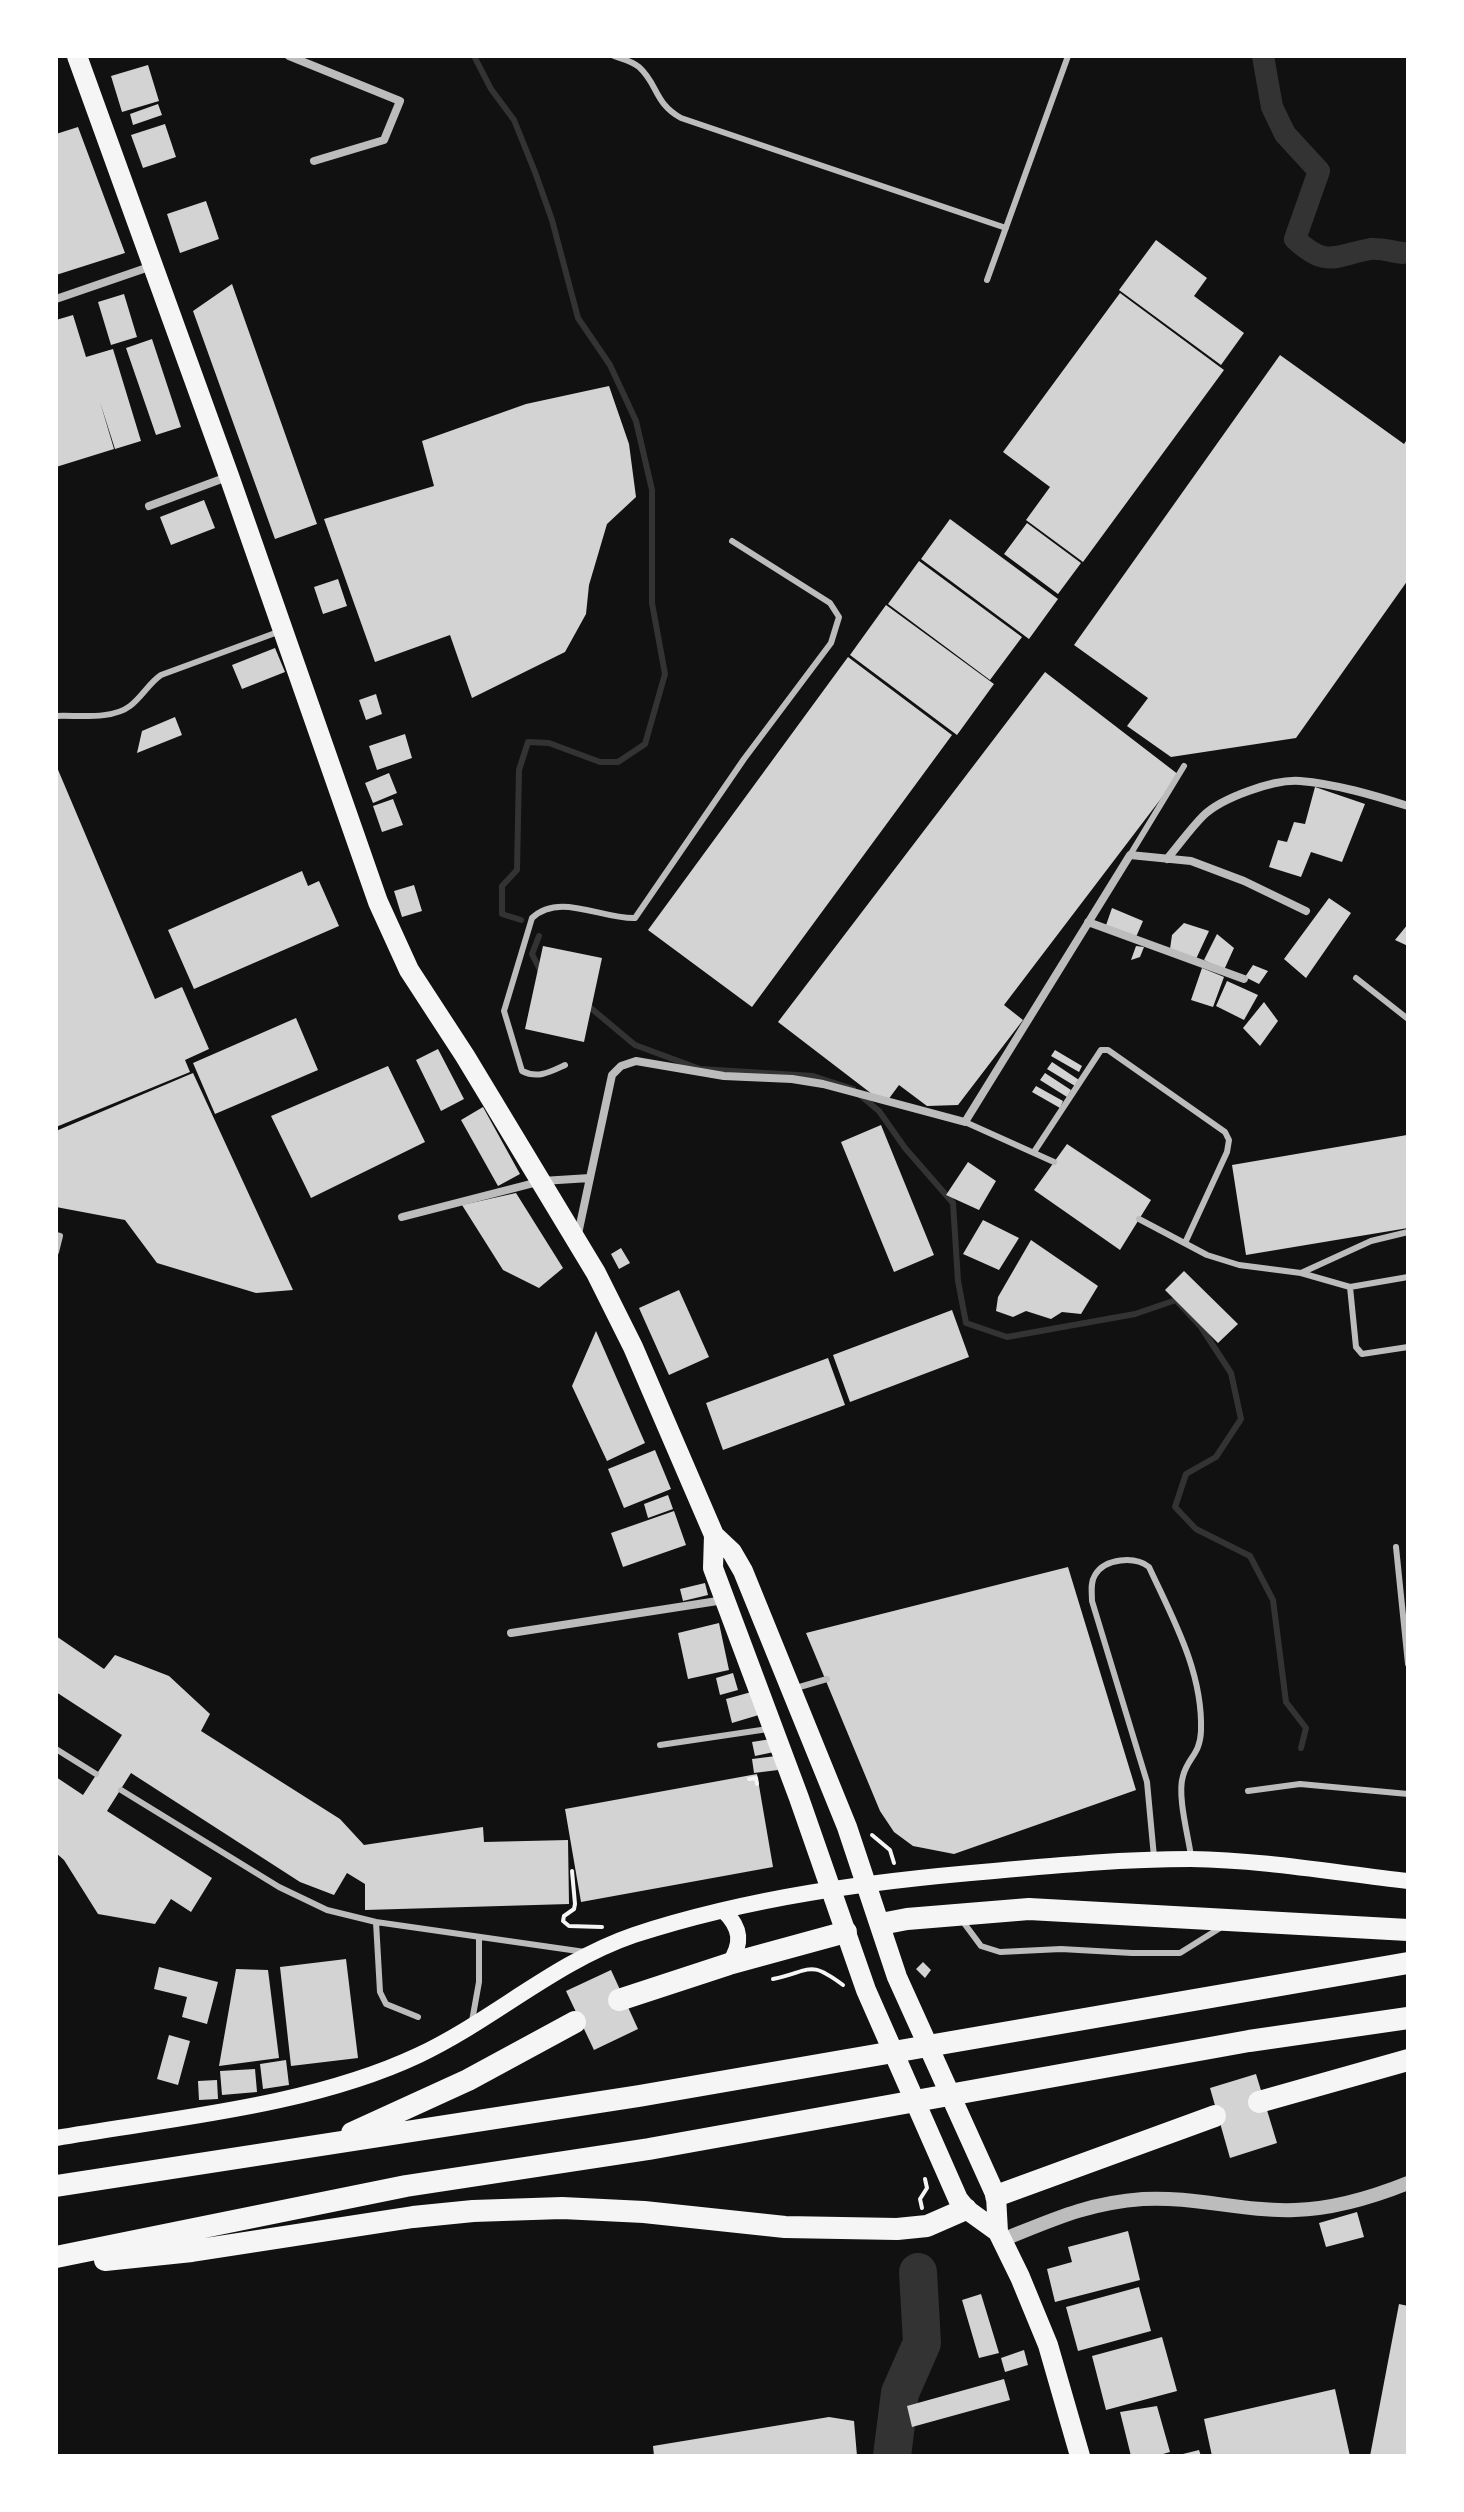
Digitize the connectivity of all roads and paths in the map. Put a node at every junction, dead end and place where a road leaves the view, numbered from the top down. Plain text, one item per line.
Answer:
1 (77, 56) edge
2 (289, 56) edge
3 (614, 56) edge
4 (1068, 56) edge
5 (314, 161) dead end
6 (1006, 228) junction
7 (152, 266) junction
8 (987, 280) dead end
9 (56, 299) edge
10 (229, 476) junction
11 (149, 506) dead end
12 (732, 541) dead end
13 (283, 631) junction
14 (56, 716) edge
15 (1184, 766) dead end
16 (1408, 806) edge
17 (1130, 855) junction
18 (1167, 859) junction
19 (1306, 911) dead end
20 (1088, 922) junction
21 (1356, 978) dead end
22 (1244, 979) dead end
23 (1408, 1019) edge
24 (565, 1065) dead end
25 (965, 1122) junction
26 (1034, 1152) junction
27 (1054, 1162) dead end
28 (590, 1178) junction
29 (542, 1181) junction
30 (402, 1217) dead end
31 (1139, 1219) dead end
32 (1408, 1232) edge
33 (56, 1235) edge
34 (577, 1239) junction
35 (1185, 1243) junction
36 (56, 1252) edge
37 (1301, 1273) junction
38 (1408, 1277) edge
39 (1350, 1287) junction
40 (1408, 1347) edge
41 (714, 1535) junction
42 (1396, 1547) dead end
43 (725, 1600) junction
44 (511, 1633) dead end
45 (1408, 1664) edge
46 (827, 1679) dead end
47 (791, 1690) junction
48 (774, 1728) junction
49 (660, 1745) dead end
50 (56, 1749) edge
51 (96, 1774) dead end
52 (749, 1779) dead end
53 (757, 1784) dead end
54 (121, 1790) dead end
55 (1248, 1791) dead end
56 (1408, 1794) edge
57 (865, 1828) dead end
58 (1191, 1859) junction
59 (1155, 1861) junction
60 (894, 1863) dead end
61 (572, 1871) dead end
62 (1408, 1881) edge
63 (867, 1883) junction
64 (833, 1890) junction
65 (724, 1911) junction
66 (957, 1915) junction
67 (1230, 1921) junction
68 (376, 1922) junction
69 (881, 1924) junction
70 (606, 1927) dead end
71 (1408, 1930) edge
72 (846, 1932) junction
73 (479, 1938) junction
74 (593, 1953) junction
75 (1408, 1963) edge
76 (729, 1964) junction
77 (773, 1979) dead end
78 (858, 1990) junction
79 (619, 2000) dead end
80 (418, 2017) dead end
81 (1408, 2018) edge
82 (575, 2022) dead end
83 (471, 2025) junction
84 (1408, 2060) edge
85 (1259, 2102) dead end
86 (1215, 2116) dead end
87 (56, 2138) edge
88 (166, 2168) junction
89 (925, 2174) dead end
90 (1408, 2183) edge
91 (56, 2186) edge
92 (996, 2196) junction
93 (966, 2209) junction
94 (927, 2226) junction
95 (1000, 2236) junction
96 (56, 2257) edge
97 (56, 2265) edge
98 (1080, 2456) edge

1 - 7 main road
2 - 5 street
3 - 6 lane
4 - 6 lane
6 - 8 lane
7 - 9 street
7 - 10 main road
10 - 11 street
10 - 13 main road
12 - 24 lane
13 - 14 lane
13 - 29 main road
15 - 17 lane
16 - 18 street
17 - 18 street
17 - 20 street
18 - 19 street
20 - 22 street
20 - 25 street
21 - 23 lane
25 - 26 lane
25 - 28 street
26 - 27 lane
26 - 35 lane
28 - 29 street
28 - 34 street
29 - 30 street
29 - 34 main road
31 - 35 lane
32 - 37 lane
33 - 36 lane
34 - 41 main road
35 - 37 lane
37 - 39 lane
38 - 39 lane
39 - 40 lane
41 - 43 main road
41 - 47 main road
42 - 45 lane
43 - 44 street
43 - 48 main road
46 - 47 lane
47 - 63 main road
48 - 49 lane
48 - 64 main road
50 - 51 lane
52 - 53 path
54 - 68 lane
55 - 56 lane
57 - 60 path
58 - 59 main road
58 - 59 lane
58 - 62 main road
59 - 63 main road
61 - 70 path
63 - 64 main road
63 - 69 main road
64 - 65 main road
64 - 72 main road
65 - 74 main road
65 - 76 main road
66 - 67 highway
66 - 67 lane
66 - 69 highway
67 - 71 highway
68 - 73 lane
68 - 80 lane
69 - 72 main road
69 - 92 main road
72 - 76 highway
72 - 78 main road
73 - 74 lane
73 - 83 lane
74 - 83 main road
75 - 88 highway
76 - 79 highway
77 - 78 path
78 - 93 main road
81 - 96 highway
82 - 88 highway
83 - 87 main road
84 - 85 highway
86 - 92 highway
88 - 91 highway
89 - 94 path
90 - 95 street
92 - 93 main road
92 - 95 main road
93 - 94 highway
93 - 95 main road
94 - 97 highway
95 - 98 main road

